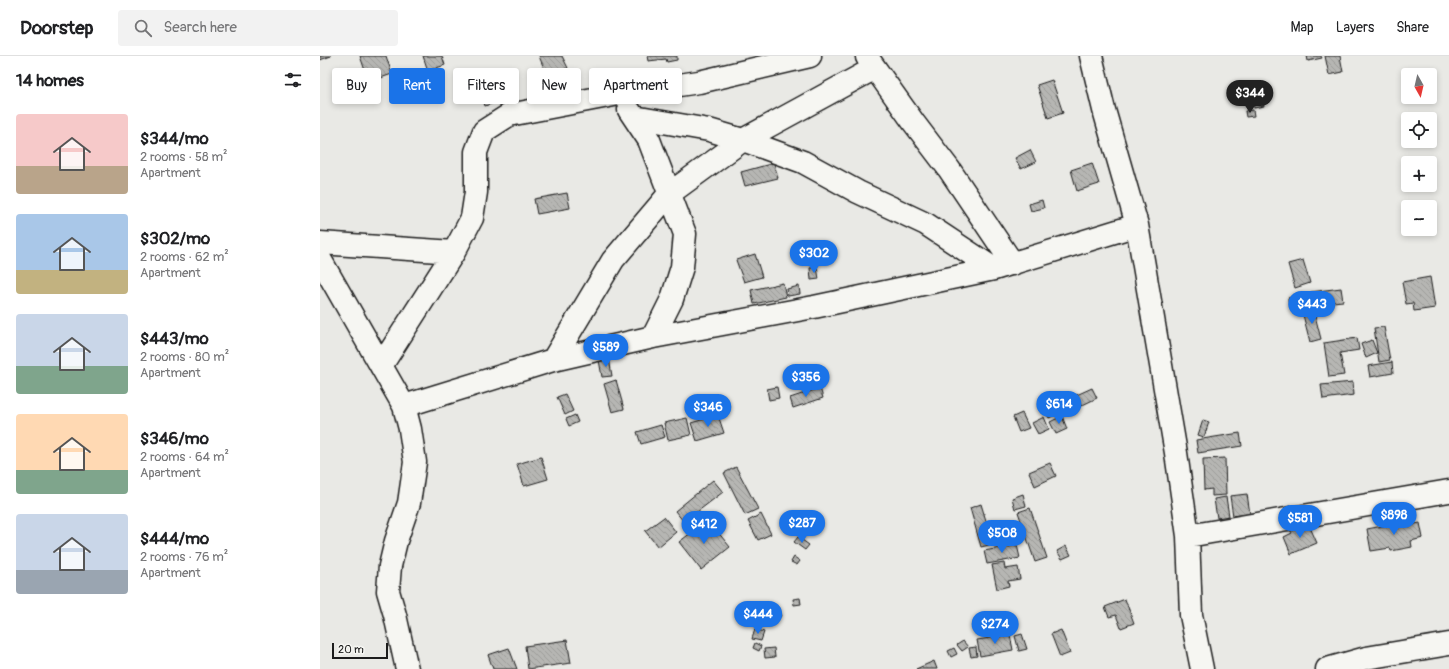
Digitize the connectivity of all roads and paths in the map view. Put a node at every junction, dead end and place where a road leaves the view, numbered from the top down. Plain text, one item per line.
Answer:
1 (810, 56) edge
2 (1091, 56) edge
3 (871, 62) edge
4 (682, 85) edge
5 (589, 100) edge
6 (626, 104) edge
7 (634, 117) junction
8 (743, 140) junction
9 (670, 194) junction
10 (1137, 225) junction
11 (320, 243) edge
12 (454, 252) junction
13 (320, 259) edge
14 (1003, 266) junction
15 (653, 337) junction
16 (554, 360) junction
17 (380, 366) junction
18 (404, 406) junction
19 (1449, 491) edge
20 (1188, 536) junction
21 (1449, 644) edge
22 (407, 669) edge
23 (1202, 669) edge
24 (1327, 669) edge

1 - 4 street
2 - 10 street
3 - 8 street
3 - 14 street
5 - 12 street
6 - 7 street
7 - 8 street
7 - 9 street
8 - 9 street
8 - 14 street
9 - 15 street
9 - 16 street
10 - 14 street
10 - 20 street
11 - 12 street
12 - 17 street
13 - 17 street
14 - 15 street
15 - 16 street
16 - 18 street
17 - 18 street
18 - 22 street
19 - 20 street
20 - 23 street
21 - 24 street

